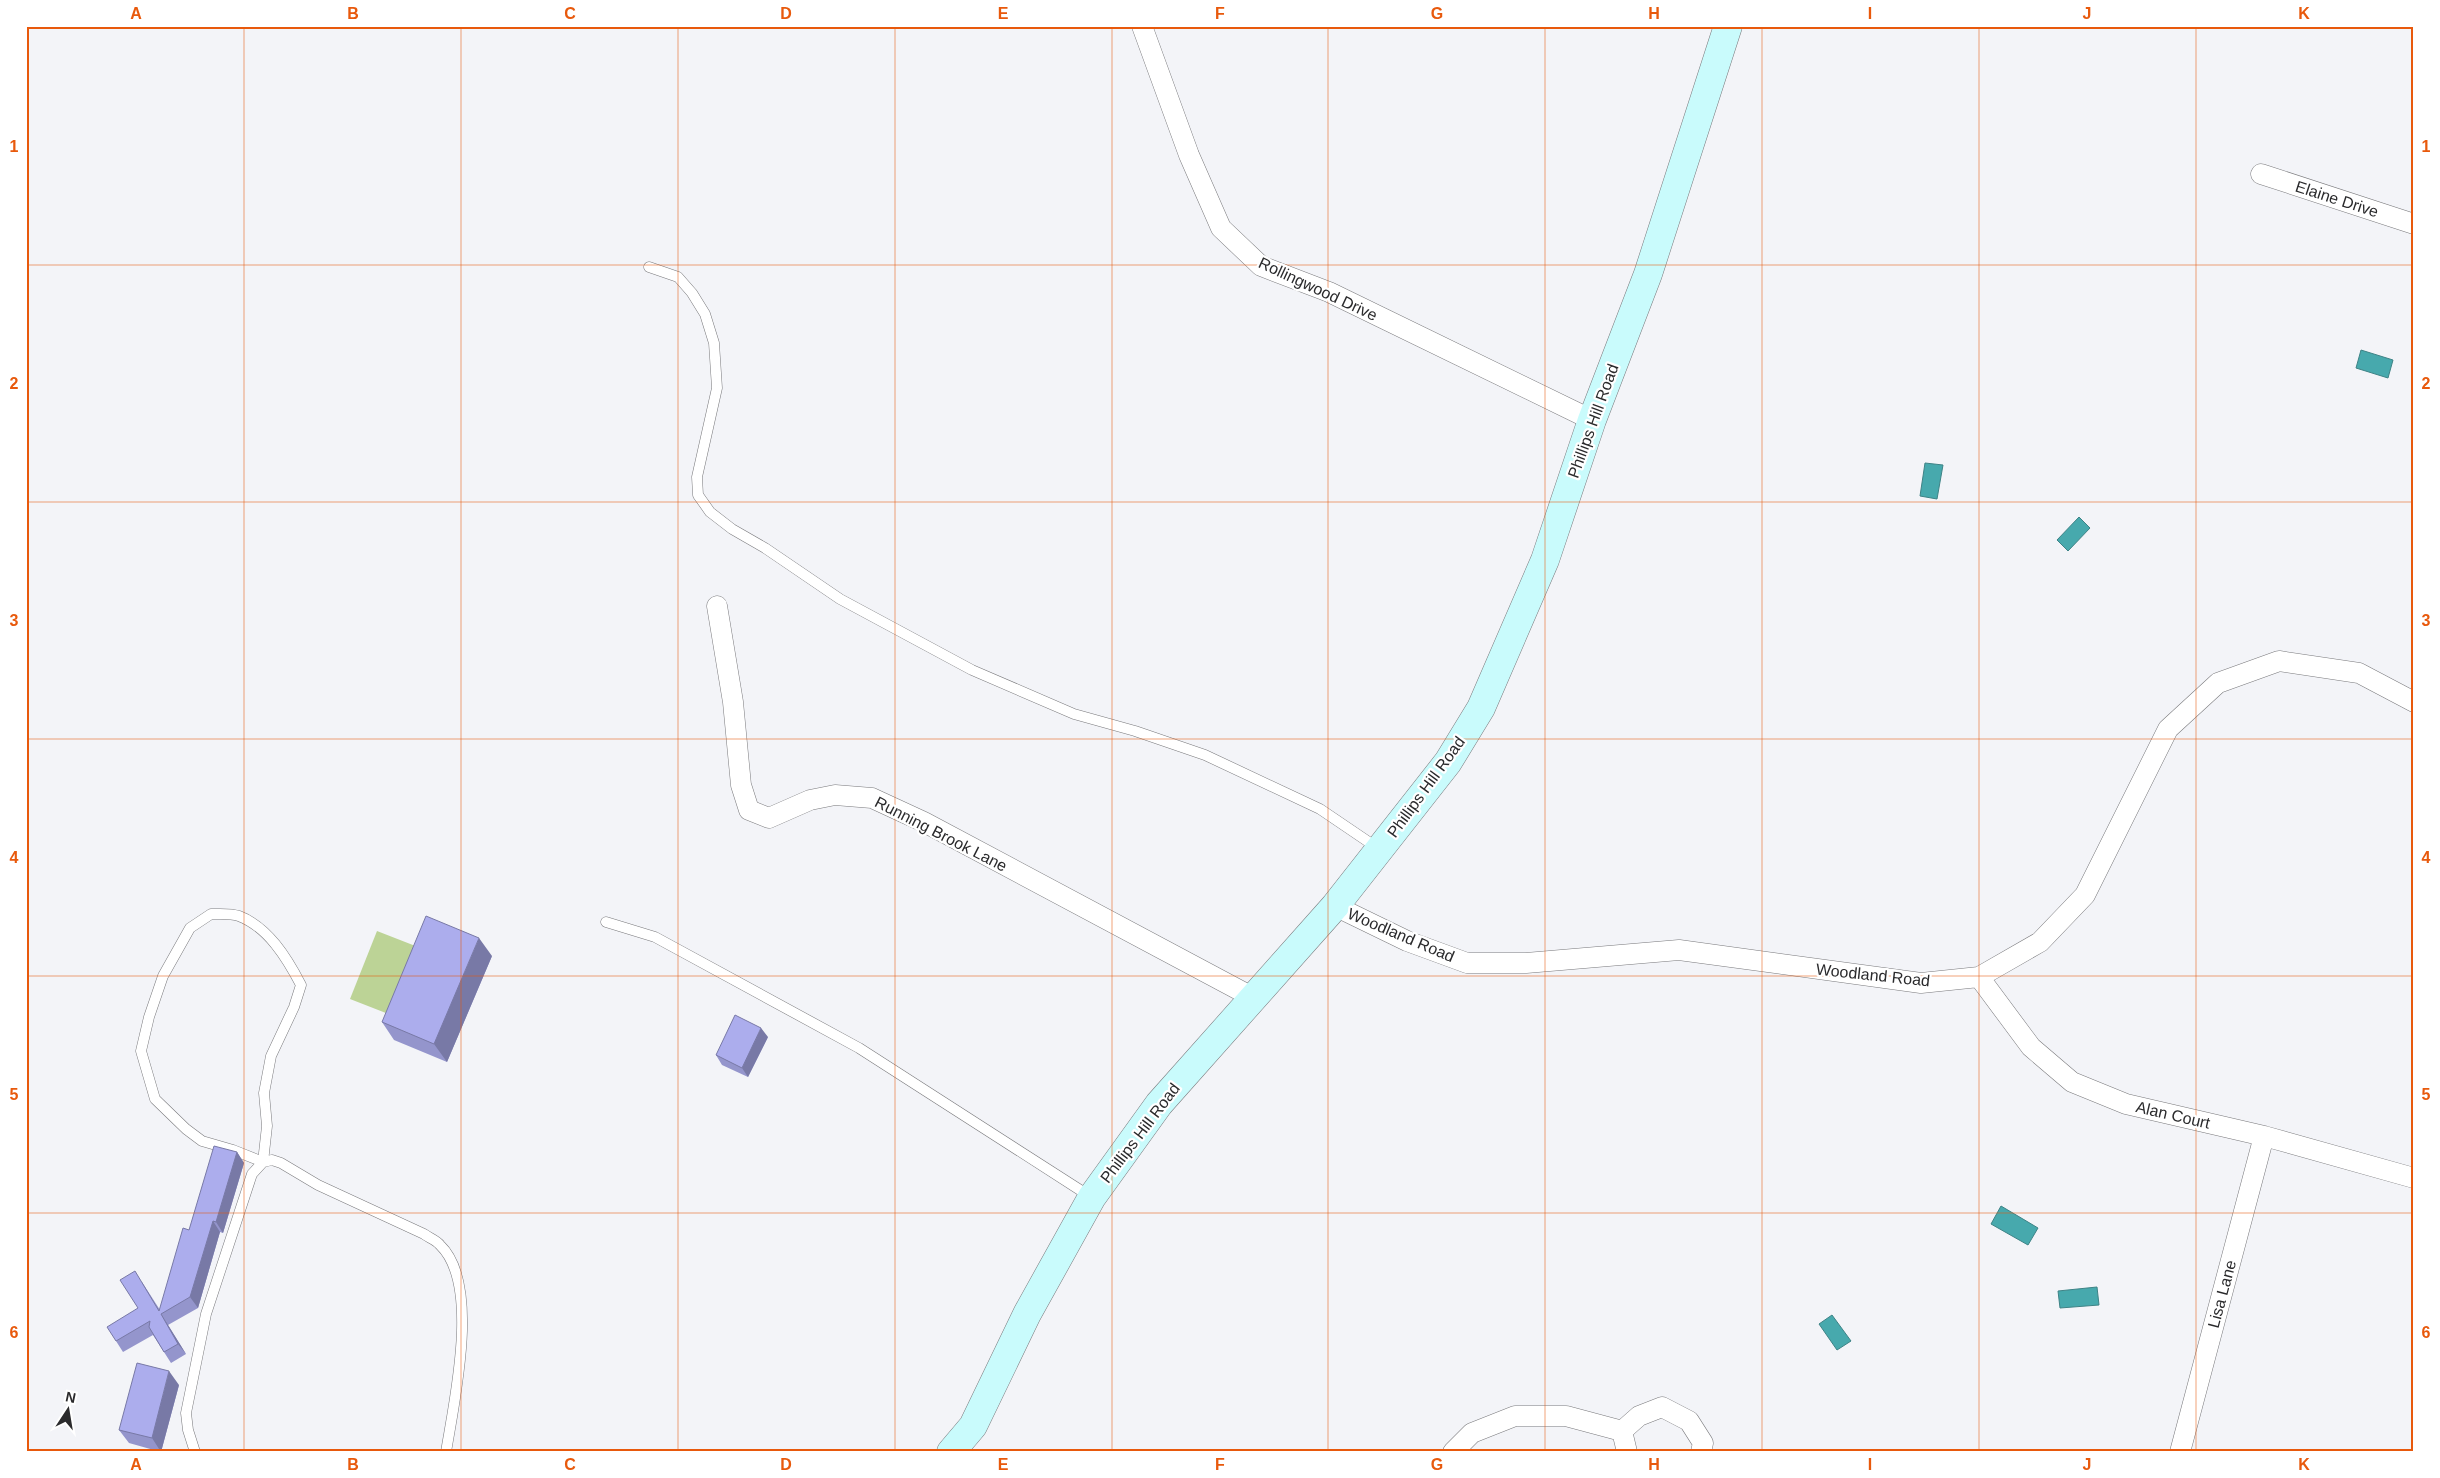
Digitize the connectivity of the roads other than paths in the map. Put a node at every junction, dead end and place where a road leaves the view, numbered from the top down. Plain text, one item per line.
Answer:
1 (1142, 26) edge
2 (1728, 26) edge
3 (2261, 174) dead end
4 (2414, 224) edge
5 (649, 267) dead end
6 (1592, 420) junction
7 (717, 606) dead end
8 (2414, 702) edge
9 (1380, 849) junction
10 (1334, 906) junction
11 (606, 922) dead end
12 (1979, 977) junction
13 (1254, 998) junction
14 (2264, 1136) junction
15 (263, 1162) junction
16 (2414, 1178) edge
17 (1092, 1197) junction
18 (1622, 1431) junction
19 (956, 1450) edge
20 (196, 1452) edge
21 (446, 1452) edge
22 (1453, 1452) edge
23 (1626, 1452) edge
24 (1701, 1452) edge
25 (2180, 1452) edge

1 - 6 street, Rollingwood Drive
2 - 6 street, Phillips Hill Road
3 - 4 street, Elaine Drive
5 - 9 lane
6 - 9 street, Phillips Hill Road
7 - 13 street, Running Brook Lane
8 - 12 street, Woodland Road
9 - 10 street, Phillips Hill Road
10 - 12 street, Woodland Road
10 - 13 street, Phillips Hill Road
11 - 17 lane
12 - 14 street, Alan Court
13 - 17 street, Phillips Hill Road
14 - 16 street, Alan Court
14 - 25 street, Lisa Lane
15 - 15 lane
15 - 20 lane
15 - 21 lane
17 - 19 street, Phillips Hill Road
18 - 22 street
18 - 23 street
18 - 24 street

